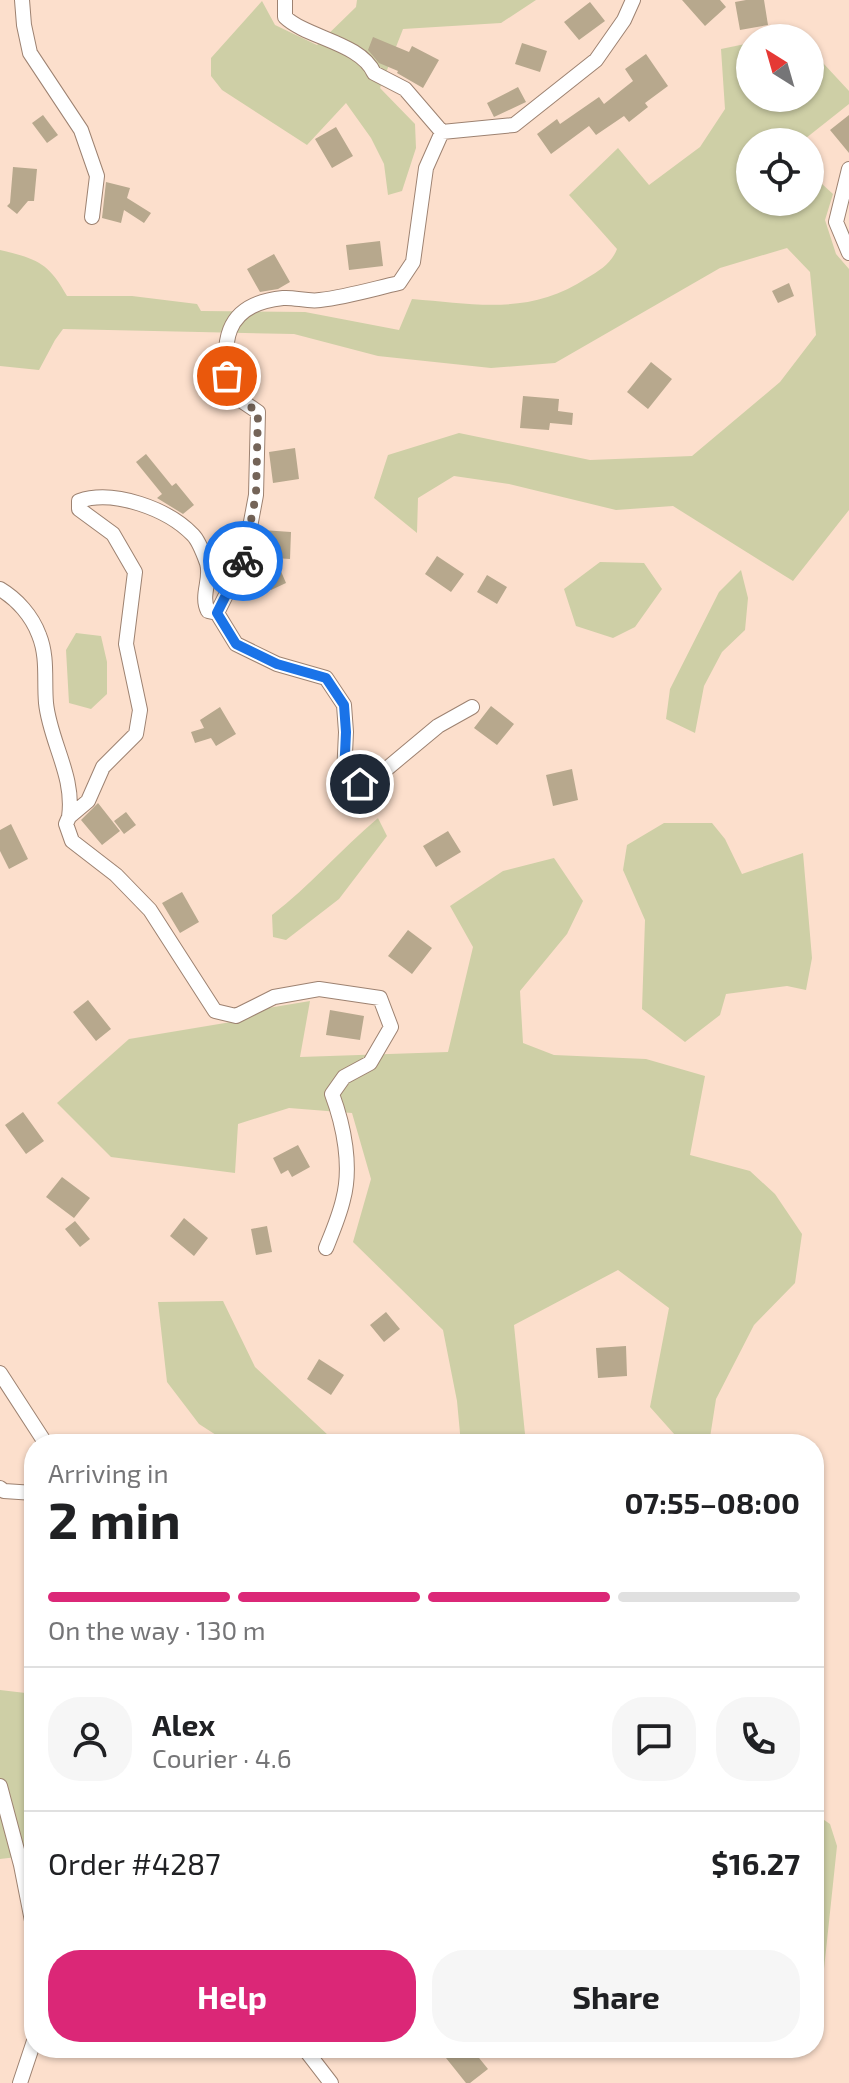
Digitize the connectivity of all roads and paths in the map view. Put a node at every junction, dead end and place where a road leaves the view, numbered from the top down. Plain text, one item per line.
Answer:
1 (22, 0) edge
2 (285, 0) edge
3 (633, 0) edge
4 (442, 132) junction
5 (849, 169) edge
6 (92, 217) dead end
7 (849, 253) edge
8 (0, 589) edge
9 (217, 613) junction
10 (472, 707) dead end
11 (69, 817) junction
12 (326, 1248) dead end
13 (0, 1373) edge
14 (40, 1434) edge
15 (0, 1488) edge
16 (24, 1492) edge
17 (0, 1786) edge
18 (24, 1880) edge
19 (28, 2058) edge
20 (312, 2058) edge
21 (20, 2083) edge
22 (331, 2083) edge

1 - 6 street
2 - 4 street
3 - 4 street
4 - 9 street
5 - 7 street
8 - 11 street
9 - 10 street
9 - 11 street
11 - 12 street
13 - 14 street
15 - 16 street
17 - 18 street
19 - 21 street
20 - 22 street

